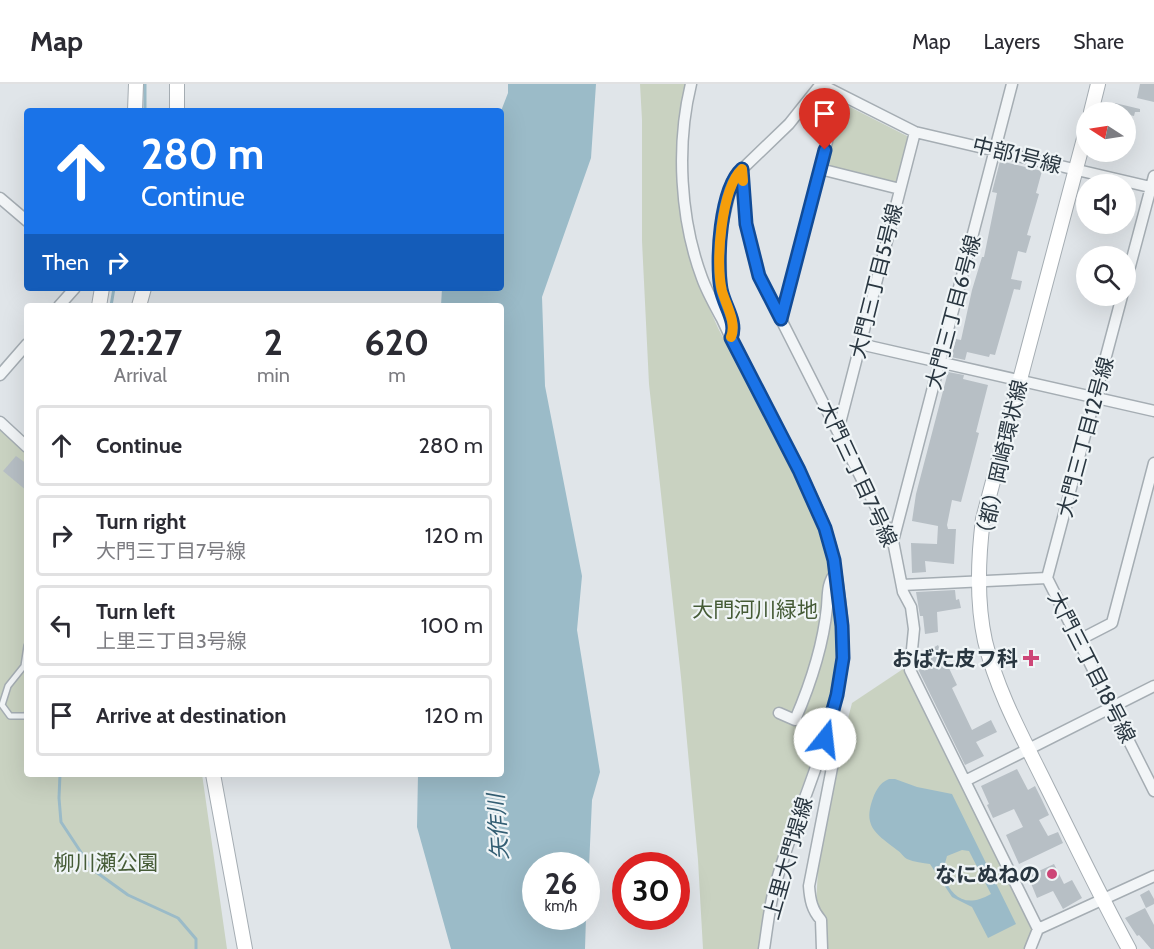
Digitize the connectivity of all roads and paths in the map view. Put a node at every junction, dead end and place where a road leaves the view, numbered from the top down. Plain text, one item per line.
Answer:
1 (177, 84) edge
2 (691, 84) edge
3 (820, 84) edge
4 (1012, 84) edge
5 (1098, 84) edge
6 (135, 85) edge
7 (839, 95) junction
8 (1094, 102) edge
9 (135, 108) edge
10 (177, 108) edge
11 (915, 132) junction
12 (996, 150) junction
13 (1078, 162) edge
14 (742, 169) junction
15 (820, 169) junction
16 (1076, 170) junction
17 (1153, 184) edge
18 (900, 189) junction
19 (0, 198) edge
20 (24, 218) edge
21 (1136, 246) edge
22 (72, 291) edge
23 (62, 303) edge
24 (1119, 306) edge
25 (781, 319) junction
26 (731, 338) junction
27 (860, 344) junction
28 (24, 347) edge
29 (940, 363) junction
30 (0, 375) edge
31 (1020, 381) junction
32 (1095, 398) junction
33 (1154, 411) edge
34 (0, 422) edge
35 (838, 431) junction
36 (24, 444) edge
37 (1154, 463) edge
38 (893, 541) junction
39 (836, 572) junction
40 (1047, 578) junction
41 (979, 580) junction
42 (902, 585) junction
43 (1079, 640) junction
44 (24, 666) edge
45 (1154, 686) edge
46 (1111, 706) junction
47 (779, 713) dead end
48 (24, 716) edge
49 (830, 724) junction
50 (1028, 749) junction
51 (214, 777) edge
52 (965, 782) junction
53 (1154, 791) edge
54 (1154, 876) edge
55 (1103, 899) junction
56 (1038, 929) junction
57 (245, 949) edge
58 (764, 949) edge
59 (822, 949) edge
60 (1030, 949) edge
61 (1130, 949) edge

1 - 10 street
2 - 26 street, 上里大門堤線
3 - 7 street, 中部1号線
3 - 14 street
4 - 12 street, 大門三丁目6号線
5 - 8 street
6 - 9 street
7 - 11 street, 中部1号線
7 - 15 street
11 - 12 street, 中部1号線
11 - 18 street, 大門三丁目5号線
12 - 16 street, 中部1号線
12 - 29 street, 大門三丁目6号線
13 - 16 street, （都）岡崎環状線
14 - 25 street, 大門三丁目7号線
14 - 26 street
15 - 18 street
15 - 25 street
16 - 17 street, 中部1号線
16 - 31 street, （都）岡崎環状線
17 - 21 street
18 - 27 street, 大門三丁目5号線
19 - 20 street
22 - 23 street
24 - 32 street, 大門三丁目12号線
25 - 35 street, 大門三丁目7号線
26 - 39 street, 上里大門堤線
27 - 29 street
27 - 35 street, 大門三丁目5号線
28 - 30 street
29 - 31 street
29 - 38 street, 大門三丁目6号線
31 - 32 street
31 - 41 street, （都）岡崎環状線
32 - 33 street
32 - 40 street, 大門三丁目12号線
34 - 36 street
35 - 38 street, 大門三丁目7号線
37 - 43 street
38 - 42 street, 大門三丁目7号線
39 - 47 street
39 - 49 street, 上里大門堤線
40 - 41 street, 大門三丁目18号線
40 - 43 street, 大門三丁目18号線
41 - 42 street, 大門三丁目18号線
41 - 50 street, （都）岡崎環状線
42 - 52 street, 大門三丁目7号線
43 - 46 street, 大門三丁目18号線
44 - 48 lane
45 - 46 street
46 - 50 street
46 - 53 street, 大門三丁目18号線
49 - 58 street, 上里大門堤線
49 - 59 street
50 - 52 street
50 - 55 street, （都）岡崎環状線
51 - 57 street
52 - 56 street, 大門三丁目7号線
54 - 55 street
55 - 56 street
55 - 61 street, （都）岡崎環状線
56 - 60 street

